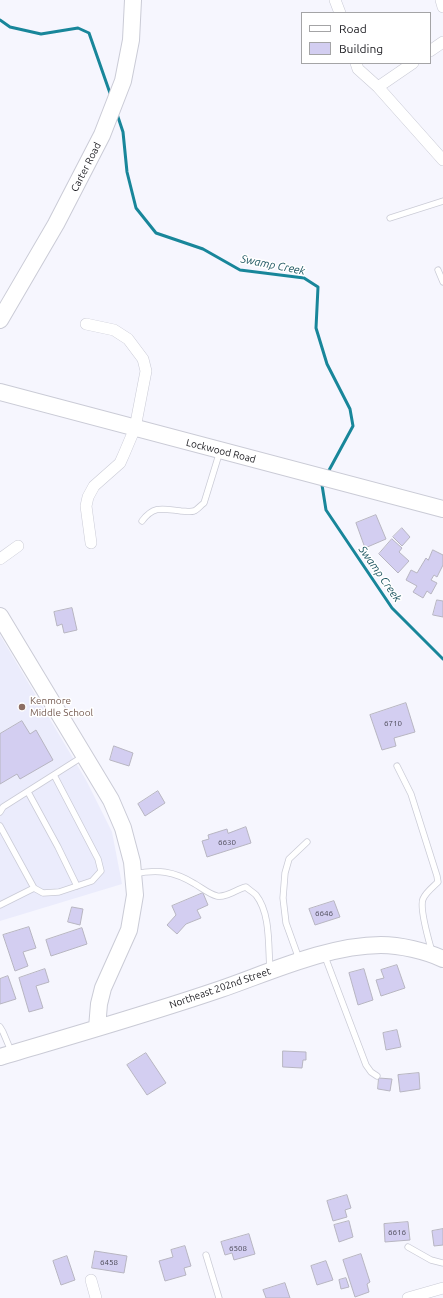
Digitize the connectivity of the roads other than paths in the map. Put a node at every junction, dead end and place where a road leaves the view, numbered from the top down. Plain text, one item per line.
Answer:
1 (133, 0) edge
2 (335, 0) edge
3 (441, 0) edge
4 (443, 7) edge
5 (340, 12) edge
6 (443, 42) edge
7 (431, 50) edge
8 (356, 64) edge
9 (412, 64) edge
10 (378, 87) junction
11 (443, 160) edge
12 (443, 201) edge
13 (390, 218) dead end
14 (438, 270) dead end
15 (443, 282) edge
16 (0, 320) edge
17 (86, 324) dead end
18 (0, 392) edge
19 (136, 428) junction
20 (220, 450) junction
21 (443, 509) edge
22 (142, 521) dead end
23 (91, 543) dead end
24 (18, 546) dead end
25 (0, 559) edge
26 (4, 626) edge
27 (84, 756) junction
28 (397, 766) dead end
29 (54, 775) junction
30 (28, 792) junction
31 (0, 812) edge
32 (0, 826) edge
33 (307, 842) dead end
34 (133, 874) junction
35 (77, 886) junction
36 (34, 888) junction
37 (0, 905) edge
38 (324, 954) junction
39 (438, 957) edge
40 (300, 961) junction
41 (270, 972) junction
42 (0, 1027) edge
43 (97, 1028) junction
44 (6, 1055) edge
45 (377, 1076) dead end
46 (408, 1247) dead end
47 (206, 1255) dead end
48 (443, 1263) edge
49 (91, 1280) dead end
50 (443, 1288) edge
51 (427, 1295) edge
52 (96, 1298) edge
53 (219, 1298) edge
54 (408, 1298) edge

1 - 16 street, Carter Road
2 - 5 street
3 - 4 street
6 - 7 street
8 - 10 street
9 - 10 street
10 - 11 street
12 - 13 lane
14 - 15 lane
17 - 19 street
18 - 19 street, Lockwood Road
19 - 20 street, Lockwood Road
19 - 23 street
20 - 21 street, Lockwood Road
20 - 22 lane
24 - 25 street
26 - 27 street
27 - 29 lane
27 - 34 street
28 - 39 lane
29 - 30 lane
29 - 35 lane
30 - 31 lane
30 - 35 lane
32 - 36 lane
33 - 40 lane
34 - 41 lane
34 - 43 street
35 - 36 lane
36 - 37 lane
38 - 39 street, Northeast 202nd Street
38 - 40 street, Northeast 202nd Street
38 - 45 lane
40 - 41 street, Northeast 202nd Street
41 - 43 street, Northeast 202nd Street
42 - 44 lane
43 - 44 street, Northeast 202nd Street
46 - 48 lane
47 - 53 lane
49 - 52 street
50 - 51 street
51 - 54 street

